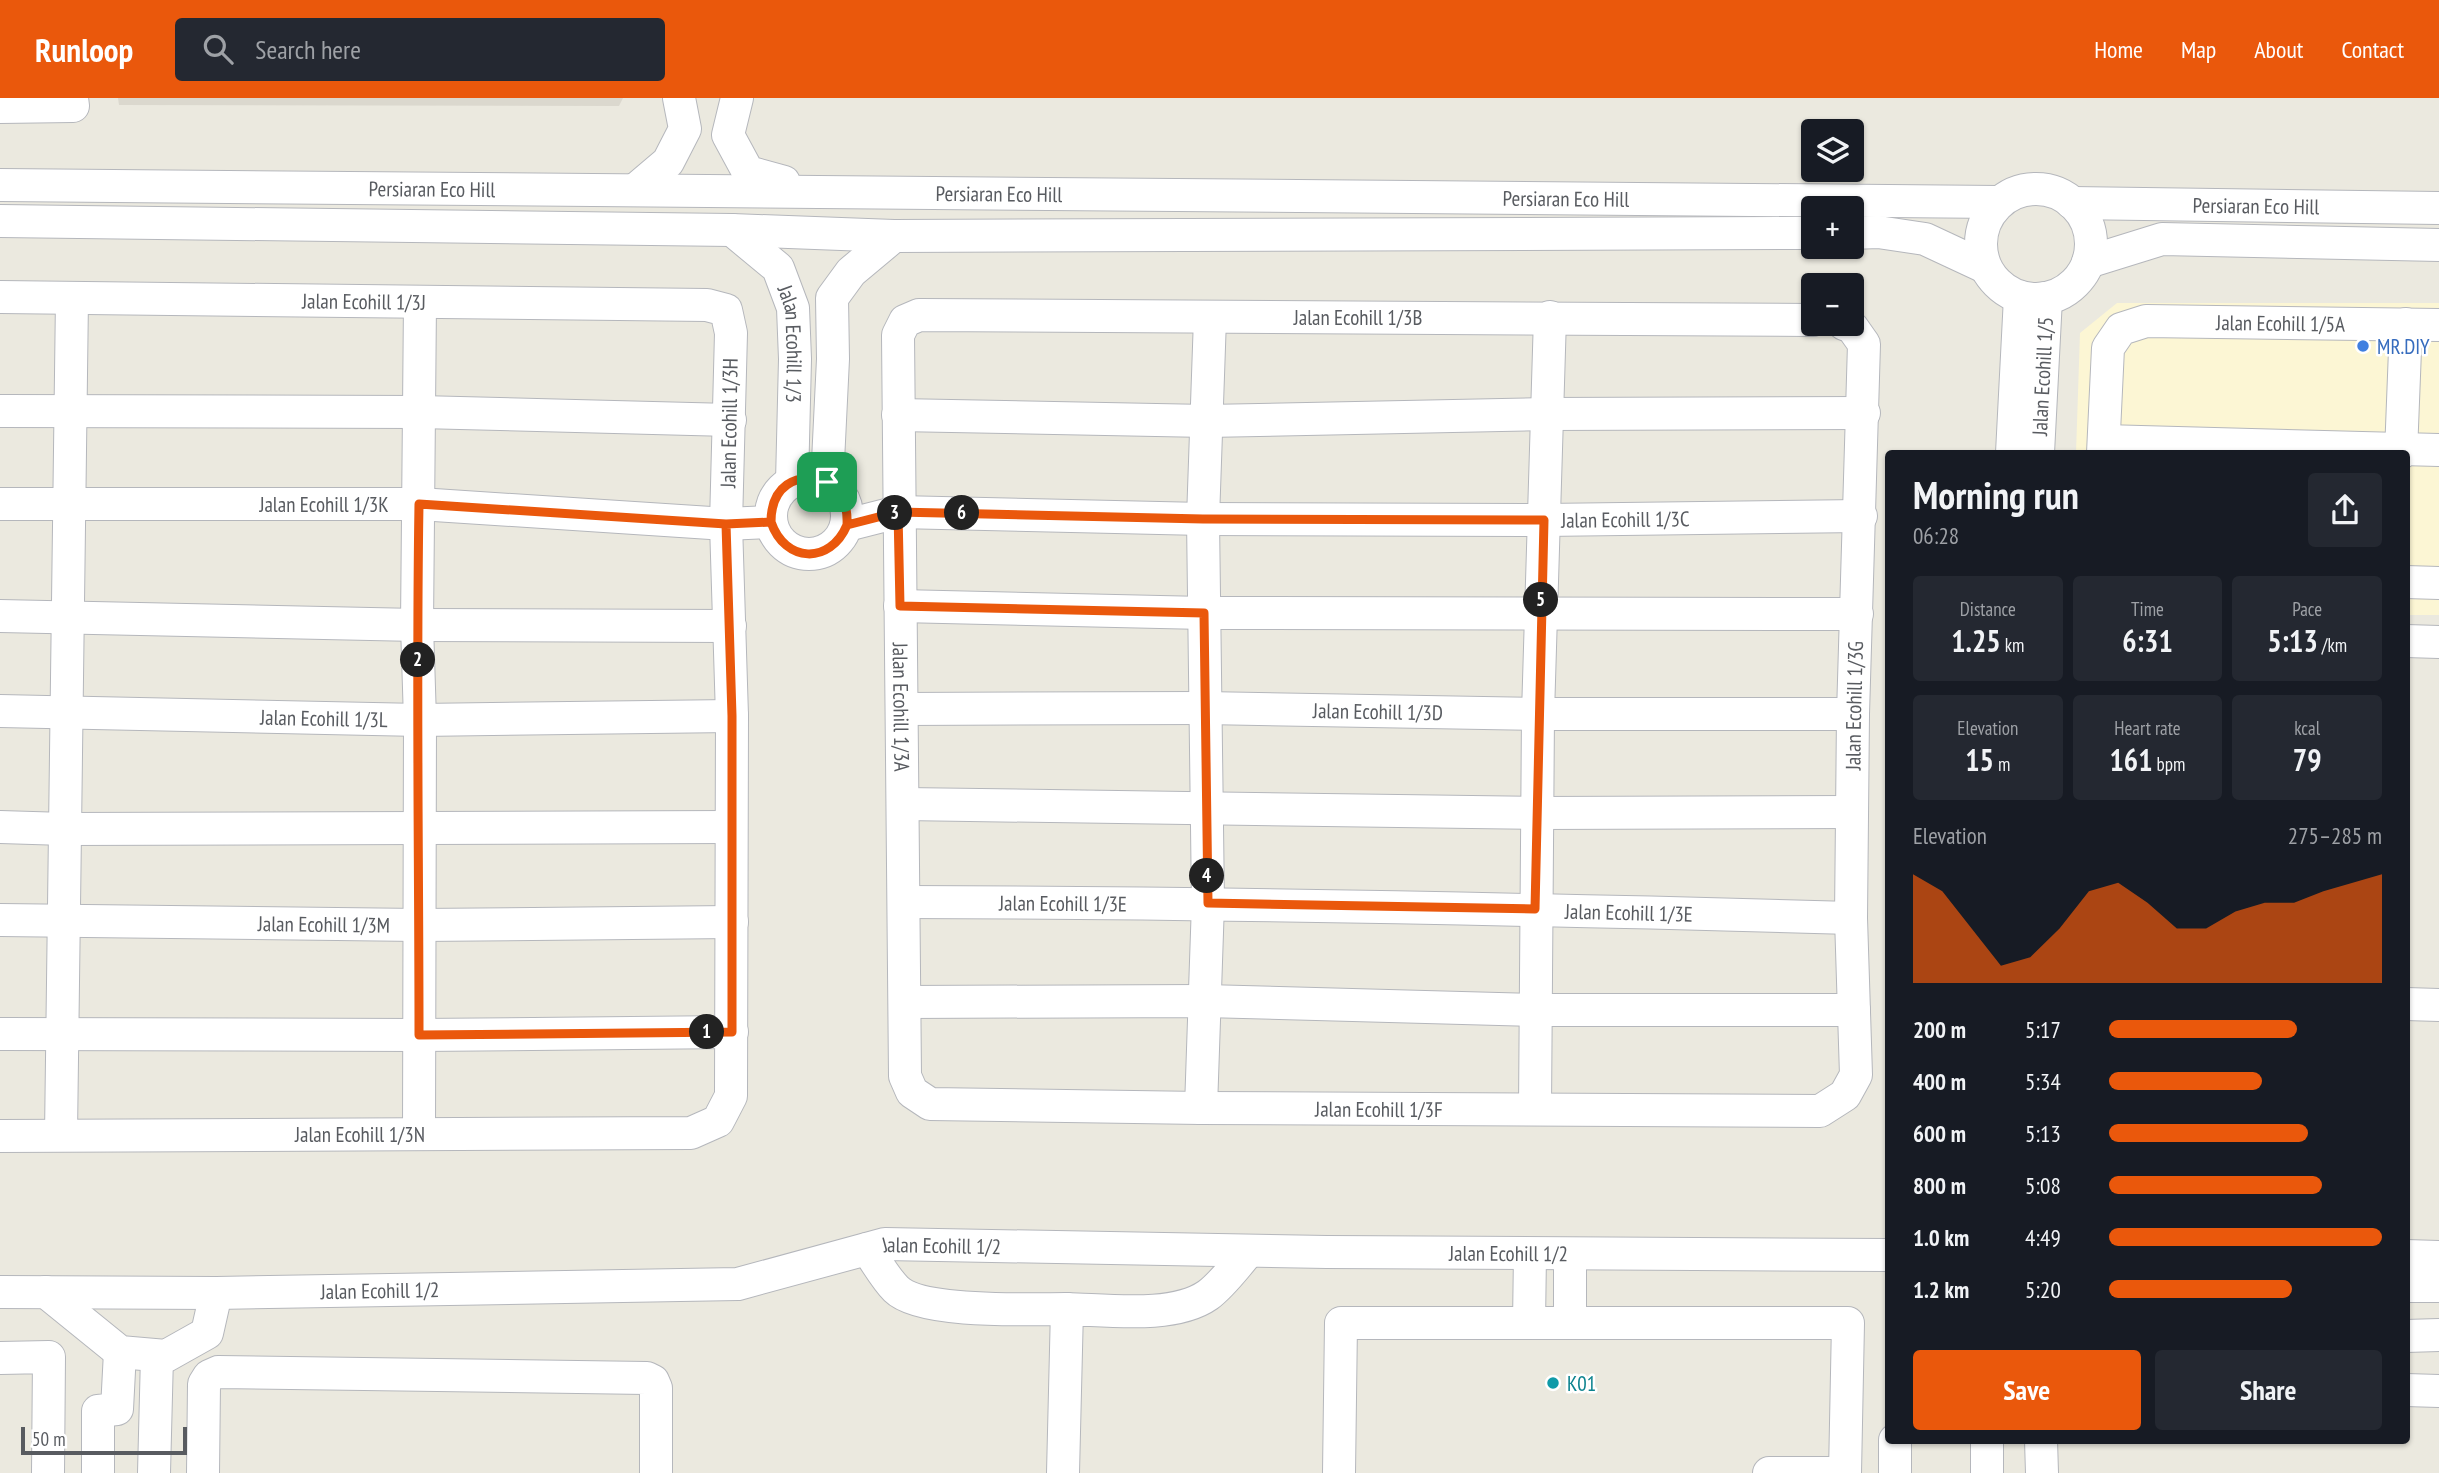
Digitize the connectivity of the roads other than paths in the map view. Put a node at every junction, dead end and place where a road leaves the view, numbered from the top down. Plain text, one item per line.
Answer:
1 (679, 98) edge
2 (734, 99) edge
3 (73, 102) edge
4 (0, 107) edge
5 (0, 185) edge
6 (635, 190) junction
7 (810, 190) junction
8 (1999, 202) junction
9 (2071, 202) junction
10 (2439, 208) edge
11 (0, 221) edge
12 (732, 230) junction
13 (1801, 233) edge
14 (1864, 233) edge
15 (894, 236) junction
16 (2439, 245) edge
17 (2088, 262) junction
18 (1985, 267) junction
19 (0, 297) edge
20 (2033, 297) junction
21 (72, 298) junction
22 (420, 302) junction
23 (726, 310) joint
24 (1210, 317) junction
25 (1550, 317) junction
26 (1801, 320) edge
27 (905, 321) joint
28 (2406, 324) junction
29 (2439, 325) edge
30 (1858, 336) edge
31 (0, 411) edge
32 (420, 412) junction
33 (70, 413) junction
34 (1864, 413) junction
35 (1546, 414) junction
36 (898, 415) junction
37 (730, 420) junction
38 (1207, 421) junction
39 (2104, 447) edge
40 (2012, 450) edge
41 (2038, 450) edge
42 (2327, 450) edge
43 (2401, 450) edge
44 (2439, 450) edge
45 (2410, 451) edge
46 (792, 482) junction
47 (827, 482) junction
48 (0, 504) edge
49 (419, 504) junction
50 (69, 506) junction
51 (898, 512) junction
52 (1861, 516) junction
53 (1203, 519) junction
54 (1544, 520) junction
55 (771, 522) junction
56 (726, 524) junction
57 (847, 525) junction
58 (2410, 582) edge
59 (2439, 583) edge
60 (900, 606) junction
61 (1204, 613) junction
62 (1541, 614) junction
63 (1857, 614) junction
64 (0, 616) edge
65 (68, 616) junction
66 (417, 625) junction
67 (730, 625) junction
68 (2410, 641) edge
69 (2439, 642) edge
70 (1205, 708) junction
71 (902, 709) junction
72 (0, 711) edge
73 (67, 712) junction
74 (1538, 714) junction
75 (1853, 715) junction
76 (732, 716) junction
77 (420, 720) junction
78 (904, 804) junction
79 (1206, 807) junction
80 (1852, 812) junction
81 (1536, 813) junction
82 (0, 827) edge
83 (732, 827) junction
84 (65, 829) junction
85 (419, 829) junction
86 (905, 902) junction
87 (1208, 903) junction
88 (1535, 909) junction
89 (1851, 918) junction
90 (0, 919) edge
91 (64, 920) junction
92 (732, 922) junction
93 (419, 925) junction
94 (1205, 1001) junction
95 (905, 1002) junction
96 (2410, 1004) edge
97 (2439, 1005) edge
98 (1535, 1010) junction
99 (1854, 1010) junction
100 (732, 1032) junction
101 (0, 1034) edge
102 (62, 1035) junction
103 (419, 1035) junction
104 (912, 1092) joint
105 (1845, 1095) joint
106 (1201, 1108) junction
107 (1535, 1109) junction
108 (719, 1121) joint
109 (419, 1134) junction
110 (61, 1135) junction
111 (0, 1136) edge
112 (867, 1249) junction
113 (1250, 1251) junction
114 (1530, 1254) junction
115 (1570, 1254) junction
116 (1885, 1255) edge
117 (2410, 1256) edge
118 (2439, 1257) edge
119 (2410, 1286) edge
120 (2439, 1286) edge
121 (0, 1292) edge
122 (46, 1292) junction
123 (216, 1293) junction
124 (1068, 1309) junction
125 (1529, 1323) junction
126 (1570, 1323) junction
127 (2439, 1335) edge
128 (2410, 1336) edge
129 (120, 1352) junction
130 (158, 1356) junction
131 (0, 1357) edge
132 (2410, 1391) edge
133 (2439, 1391) edge
134 (117, 1409) junction
135 (155, 1411) junction
136 (203, 1414) junction
137 (1895, 1444) edge
138 (1987, 1444) edge
139 (2041, 1444) edge
140 (48, 1473) edge
141 (98, 1473) edge
142 (154, 1473) edge
143 (203, 1473) edge
144 (656, 1473) edge
145 (1063, 1473) edge
146 (1339, 1473) edge
147 (1769, 1473) edge
148 (1845, 1473) edge
149 (1895, 1473) edge
150 (1987, 1473) edge
151 (2042, 1473) edge

1 - 6 street
2 - 7 street
3 - 4 street
5 - 6 street, Persiaran Eco Hill
6 - 7 street, Persiaran Eco Hill
7 - 8 street, Persiaran Eco Hill
8 - 9 street, Persiaran Eco Hill
8 - 18 street
9 - 10 street, Persiaran Eco Hill
9 - 17 street
11 - 12 street
12 - 15 street
12 - 46 street, Jalan Ecohill 1/3
13 - 15 street
14 - 18 street
15 - 47 street, Jalan Ecohill 1/3
16 - 17 street, Persiaran Eco Hill
17 - 20 street
18 - 20 street
19 - 21 street, Jalan Ecohill 1/3J
20 - 40 street
20 - 41 street, Jalan Ecohill 1/5
21 - 22 street, Jalan Ecohill 1/3J
21 - 33 street
22 - 23 street, Jalan Ecohill 1/3J
22 - 32 street
23 - 37 street, Jalan Ecohill 1/3H
24 - 25 street, Jalan Ecohill 1/3B
24 - 27 street, Jalan Ecohill 1/3B
24 - 38 street
25 - 26 street, Jalan Ecohill 1/3B
25 - 35 street
27 - 36 street, Jalan Ecohill 1/3A
28 - 29 street, Jalan Ecohill 1/5A
28 - 39 street, Jalan Ecohill 1/5A
28 - 43 street
30 - 34 street, Jalan Ecohill 1/3G
31 - 33 street
32 - 33 street
32 - 37 street
32 - 49 street
33 - 50 street
34 - 35 street
34 - 52 street, Jalan Ecohill 1/3G
35 - 38 street
35 - 54 street
36 - 38 street
36 - 51 street, Jalan Ecohill 1/3A
37 - 56 street, Jalan Ecohill 1/3H
38 - 53 street
39 - 42 street
44 - 45 street
46 - 47 street
46 - 55 street
47 - 57 street
48 - 50 street, Jalan Ecohill 1/3K
49 - 50 street, Jalan Ecohill 1/3K
49 - 56 street, Jalan Ecohill 1/3K
49 - 66 street
50 - 65 street
51 - 53 street, Jalan Ecohill 1/3C
51 - 57 street, Jalan Ecohill 1/3C
51 - 60 street, Jalan Ecohill 1/3A
52 - 54 street, Jalan Ecohill 1/3C
52 - 63 street, Jalan Ecohill 1/3G
53 - 54 street, Jalan Ecohill 1/3C
53 - 61 street
54 - 62 street
55 - 56 street, Jalan Ecohill 1/3K
55 - 57 street
56 - 67 street, Jalan Ecohill 1/3H
58 - 59 street
60 - 61 street
60 - 71 street, Jalan Ecohill 1/3A
61 - 62 street
61 - 70 street
62 - 63 street
62 - 74 street
63 - 75 street, Jalan Ecohill 1/3G
64 - 65 street
65 - 66 street
65 - 73 street
66 - 67 street
66 - 77 street
67 - 76 street, Jalan Ecohill 1/3H
68 - 69 street
70 - 71 street, Jalan Ecohill 1/3D
70 - 74 street, Jalan Ecohill 1/3D
70 - 79 street
71 - 78 street, Jalan Ecohill 1/3A
72 - 73 street, Jalan Ecohill 1/3L
73 - 77 street, Jalan Ecohill 1/3L
73 - 84 street
74 - 75 street, Jalan Ecohill 1/3D
74 - 81 street
75 - 80 street, Jalan Ecohill 1/3G
76 - 77 street, Jalan Ecohill 1/3L
76 - 83 street, Jalan Ecohill 1/3H
77 - 85 street
78 - 79 street
78 - 86 street, Jalan Ecohill 1/3A
79 - 81 street
79 - 87 street
80 - 81 street
80 - 89 street, Jalan Ecohill 1/3G
81 - 88 street
82 - 84 street
83 - 85 street
83 - 92 street, Jalan Ecohill 1/3H
84 - 85 street
84 - 91 street
85 - 93 street
86 - 87 street, Jalan Ecohill 1/3E
86 - 95 street, Jalan Ecohill 1/3A
87 - 88 street, Jalan Ecohill 1/3E
87 - 94 street
88 - 89 street, Jalan Ecohill 1/3E
88 - 98 street
89 - 99 street, Jalan Ecohill 1/3G
90 - 91 street, Jalan Ecohill 1/3M
91 - 93 street, Jalan Ecohill 1/3M
91 - 102 street
92 - 93 street, Jalan Ecohill 1/3M
92 - 100 street, Jalan Ecohill 1/3H
93 - 103 street
94 - 95 street
94 - 98 street
94 - 106 street
95 - 104 street, Jalan Ecohill 1/3A
96 - 97 street
98 - 99 street
98 - 107 street
99 - 105 street, Jalan Ecohill 1/3G
100 - 103 street
100 - 108 street, Jalan Ecohill 1/3H
101 - 102 street
102 - 103 street
102 - 110 street
103 - 109 street
104 - 106 street, Jalan Ecohill 1/3F
105 - 107 street, Jalan Ecohill 1/3F
106 - 107 street, Jalan Ecohill 1/3F
108 - 109 street, Jalan Ecohill 1/3N
109 - 110 street, Jalan Ecohill 1/3N
110 - 111 street, Jalan Ecohill 1/3N
112 - 113 street, Jalan Ecohill 1/2
112 - 123 street, Jalan Ecohill 1/2
112 - 124 street
113 - 114 street, Jalan Ecohill 1/2
113 - 124 street
114 - 115 street, Jalan Ecohill 1/2
114 - 125 street
115 - 116 street, Jalan Ecohill 1/2
115 - 126 street
117 - 118 street
119 - 120 street
121 - 122 street, Jalan Ecohill 1/2
122 - 123 street, Jalan Ecohill 1/2
122 - 129 street
123 - 130 street
124 - 145 street
125 - 126 street
125 - 146 street
126 - 148 street
127 - 128 street
129 - 130 street
129 - 134 street
130 - 135 street
131 - 140 street
132 - 133 street
134 - 135 street
134 - 141 street
135 - 136 street
135 - 142 street
136 - 143 street
136 - 144 street
137 - 149 street
138 - 150 street
139 - 151 street
147 - 148 street

